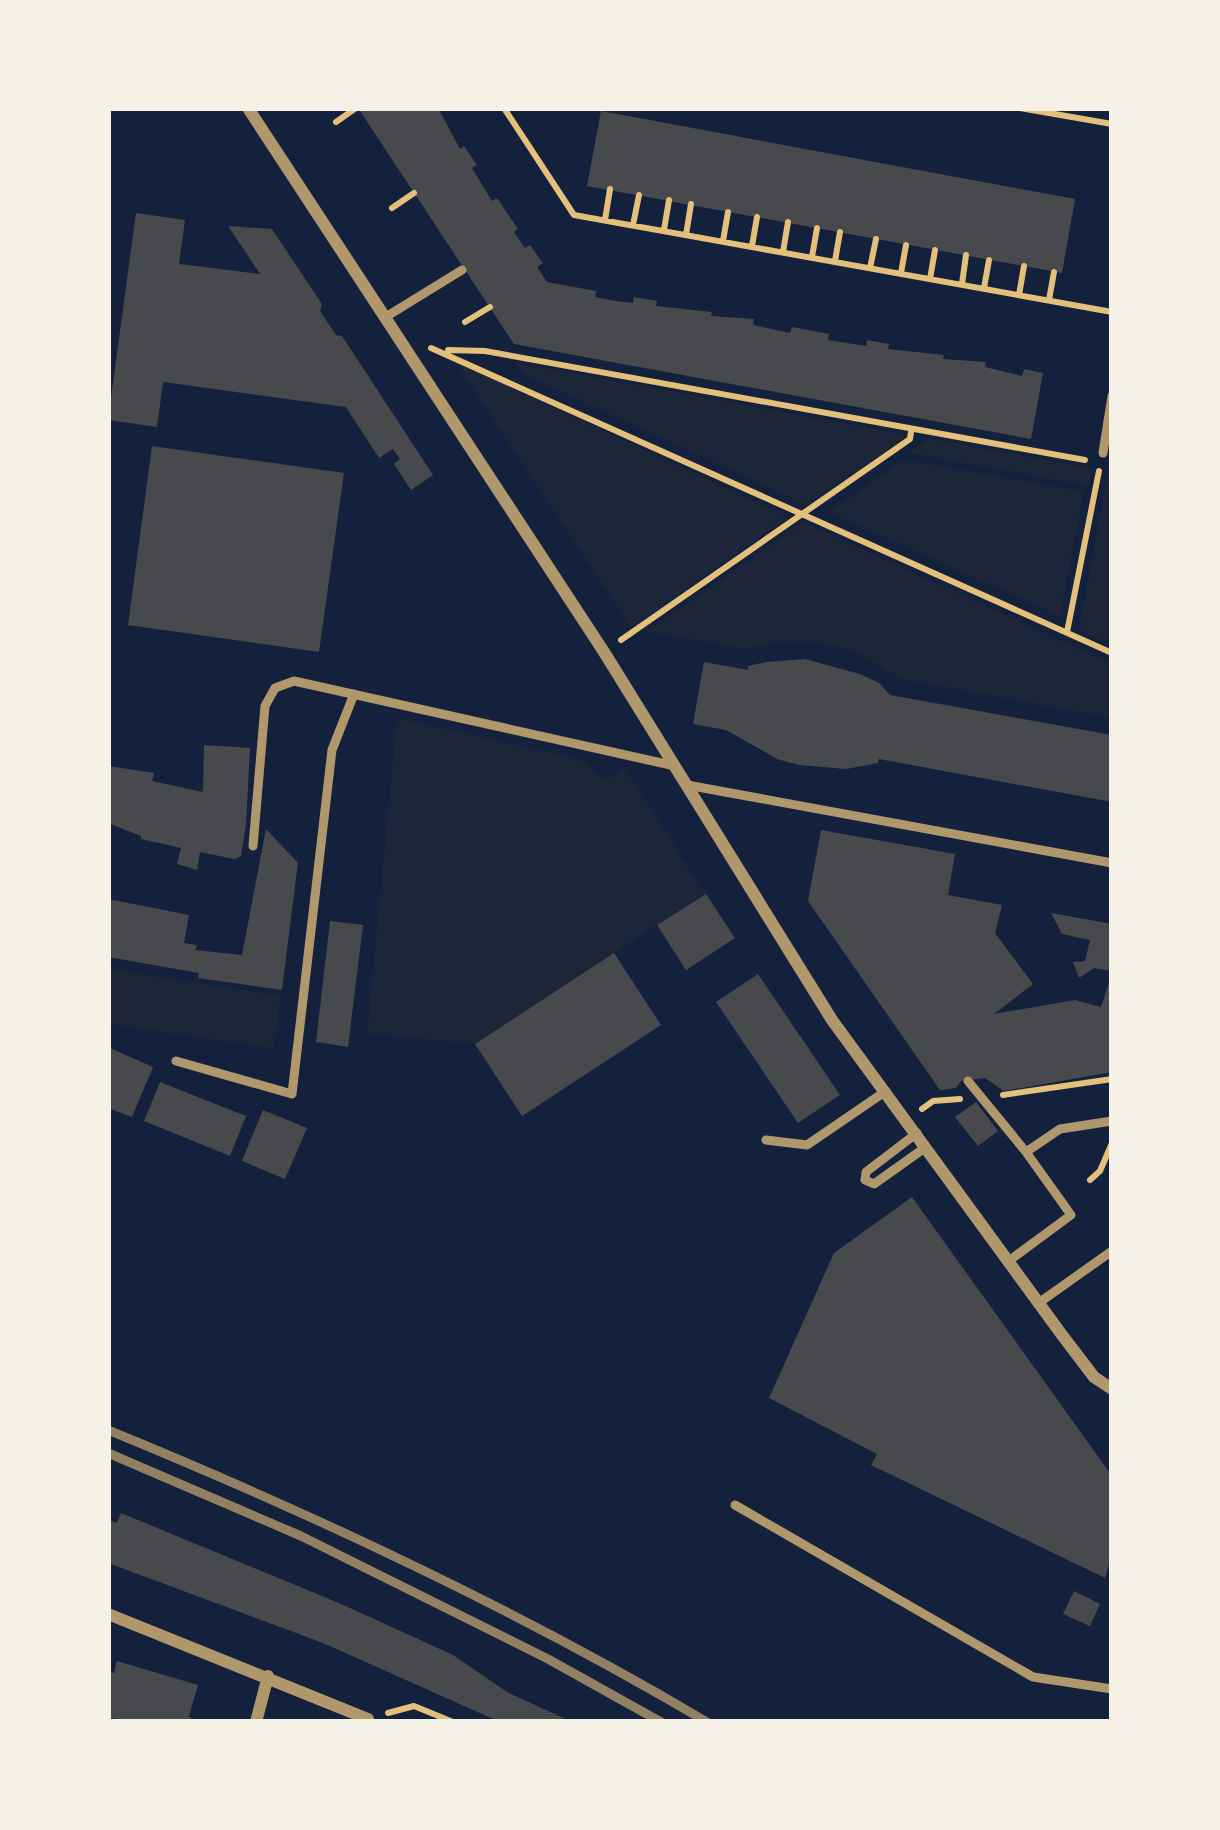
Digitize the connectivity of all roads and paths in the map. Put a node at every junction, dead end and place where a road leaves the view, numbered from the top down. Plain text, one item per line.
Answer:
1 (248, 108) edge
2 (356, 108) edge
3 (504, 108) edge
4 (1020, 108) edge
5 (1085, 108) edge
6 (1054, 111) edge
7 (1083, 119) junction
8 (336, 122) dead end
9 (1112, 124) edge
10 (610, 189) dead end
11 (414, 193) dead end
12 (639, 195) dead end
13 (669, 200) dead end
14 (692, 205) dead end
15 (392, 208) dead end
16 (728, 212) dead end
17 (757, 217) dead end
18 (605, 220) junction
19 (788, 222) dead end
20 (634, 225) junction
21 (818, 228) dead end
22 (664, 230) junction
23 (840, 232) dead end
24 (686, 235) junction
25 (876, 238) dead end
26 (723, 241) junction
27 (906, 245) dead end
28 (752, 246) junction
29 (935, 250) dead end
30 (783, 252) junction
31 (966, 256) dead end
32 (812, 257) junction
33 (988, 260) dead end
34 (835, 261) junction
35 (1024, 266) dead end
36 (870, 268) junction
37 (462, 270) dead end
38 (1054, 272) dead end
39 (902, 273) junction
40 (930, 279) junction
41 (962, 284) junction
42 (984, 288) junction
43 (1018, 295) junction
44 (1049, 300) junction
45 (490, 308) dead end
46 (1112, 312) edge
47 (384, 318) junction
48 (465, 322) dead end
49 (400, 343) junction
50 (443, 350) junction
51 (628, 365) dead end
52 (626, 377) junction
53 (729, 384) dead end
54 (1112, 396) edge
55 (727, 397) junction
56 (862, 408) dead end
57 (860, 422) junction
58 (961, 426) dead end
59 (912, 430) junction
60 (959, 439) junction
61 (1102, 458) junction
62 (1112, 465) edge
63 (806, 514) junction
64 (1067, 632) junction
65 (604, 652) junction
66 (1112, 653) edge
67 (353, 694) junction
68 (675, 766) junction
69 (687, 785) junction
70 (253, 846) dead end
71 (1112, 863) edge
72 (176, 1061) dead end
73 (968, 1081) dead end
74 (886, 1091) junction
75 (1112, 1120) edge
76 (917, 1133) junction
77 (766, 1141) dead end
78 (1112, 1143) edge
79 (926, 1146) junction
80 (1026, 1152) junction
81 (1090, 1180) dead end
82 (1112, 1251) edge
83 (1010, 1260) junction
84 (1040, 1302) junction
85 (1112, 1389) edge
86 (735, 1505) dead end
87 (108, 1614) edge
88 (268, 1676) junction
89 (1112, 1689) edge
90 (368, 1720) edge
91 (256, 1722) edge
92 (453, 1722) edge

1 - 47 street
2 - 8 path
3 - 18 path
4 - 6 path
5 - 7 path
6 - 7 path
7 - 9 path
10 - 18 path
11 - 15 path
12 - 20 path
13 - 22 path
14 - 24 path
16 - 26 path
17 - 28 path
18 - 20 path
19 - 30 path
20 - 22 path
21 - 32 path
22 - 24 path
23 - 34 path
24 - 26 path
25 - 36 path
26 - 28 path
27 - 39 path
28 - 30 path
29 - 40 path
30 - 32 path
31 - 41 path
32 - 34 path
33 - 42 path
34 - 36 path
35 - 43 path
36 - 39 path
37 - 47 lane
38 - 44 path
39 - 40 path
40 - 41 path
41 - 42 path
42 - 43 path
43 - 44 path
44 - 46 path
45 - 48 path
47 - 49 street
49 - 50 path
49 - 65 street
50 - 52 path
50 - 63 path
51 - 52 path
52 - 55 path
53 - 55 path
54 - 61 lane
55 - 57 path
56 - 57 path
57 - 59 path
58 - 60 path
59 - 60 path
59 - 63 path
60 - 61 path
61 - 62 path
61 - 64 path
63 - 64 path
63 - 65 path
64 - 66 path
65 - 68 street
67 - 68 lane
67 - 70 lane
67 - 72 lane
68 - 69 street
69 - 71 lane
69 - 74 street
73 - 80 lane
74 - 76 street
74 - 77 lane
75 - 80 lane
76 - 79 street
76 - 79 lane
78 - 81 path
79 - 83 street
80 - 83 lane
82 - 84 lane
83 - 84 street
84 - 85 street
86 - 89 lane
87 - 88 street
88 - 90 street
88 - 91 street
90 - 92 path

